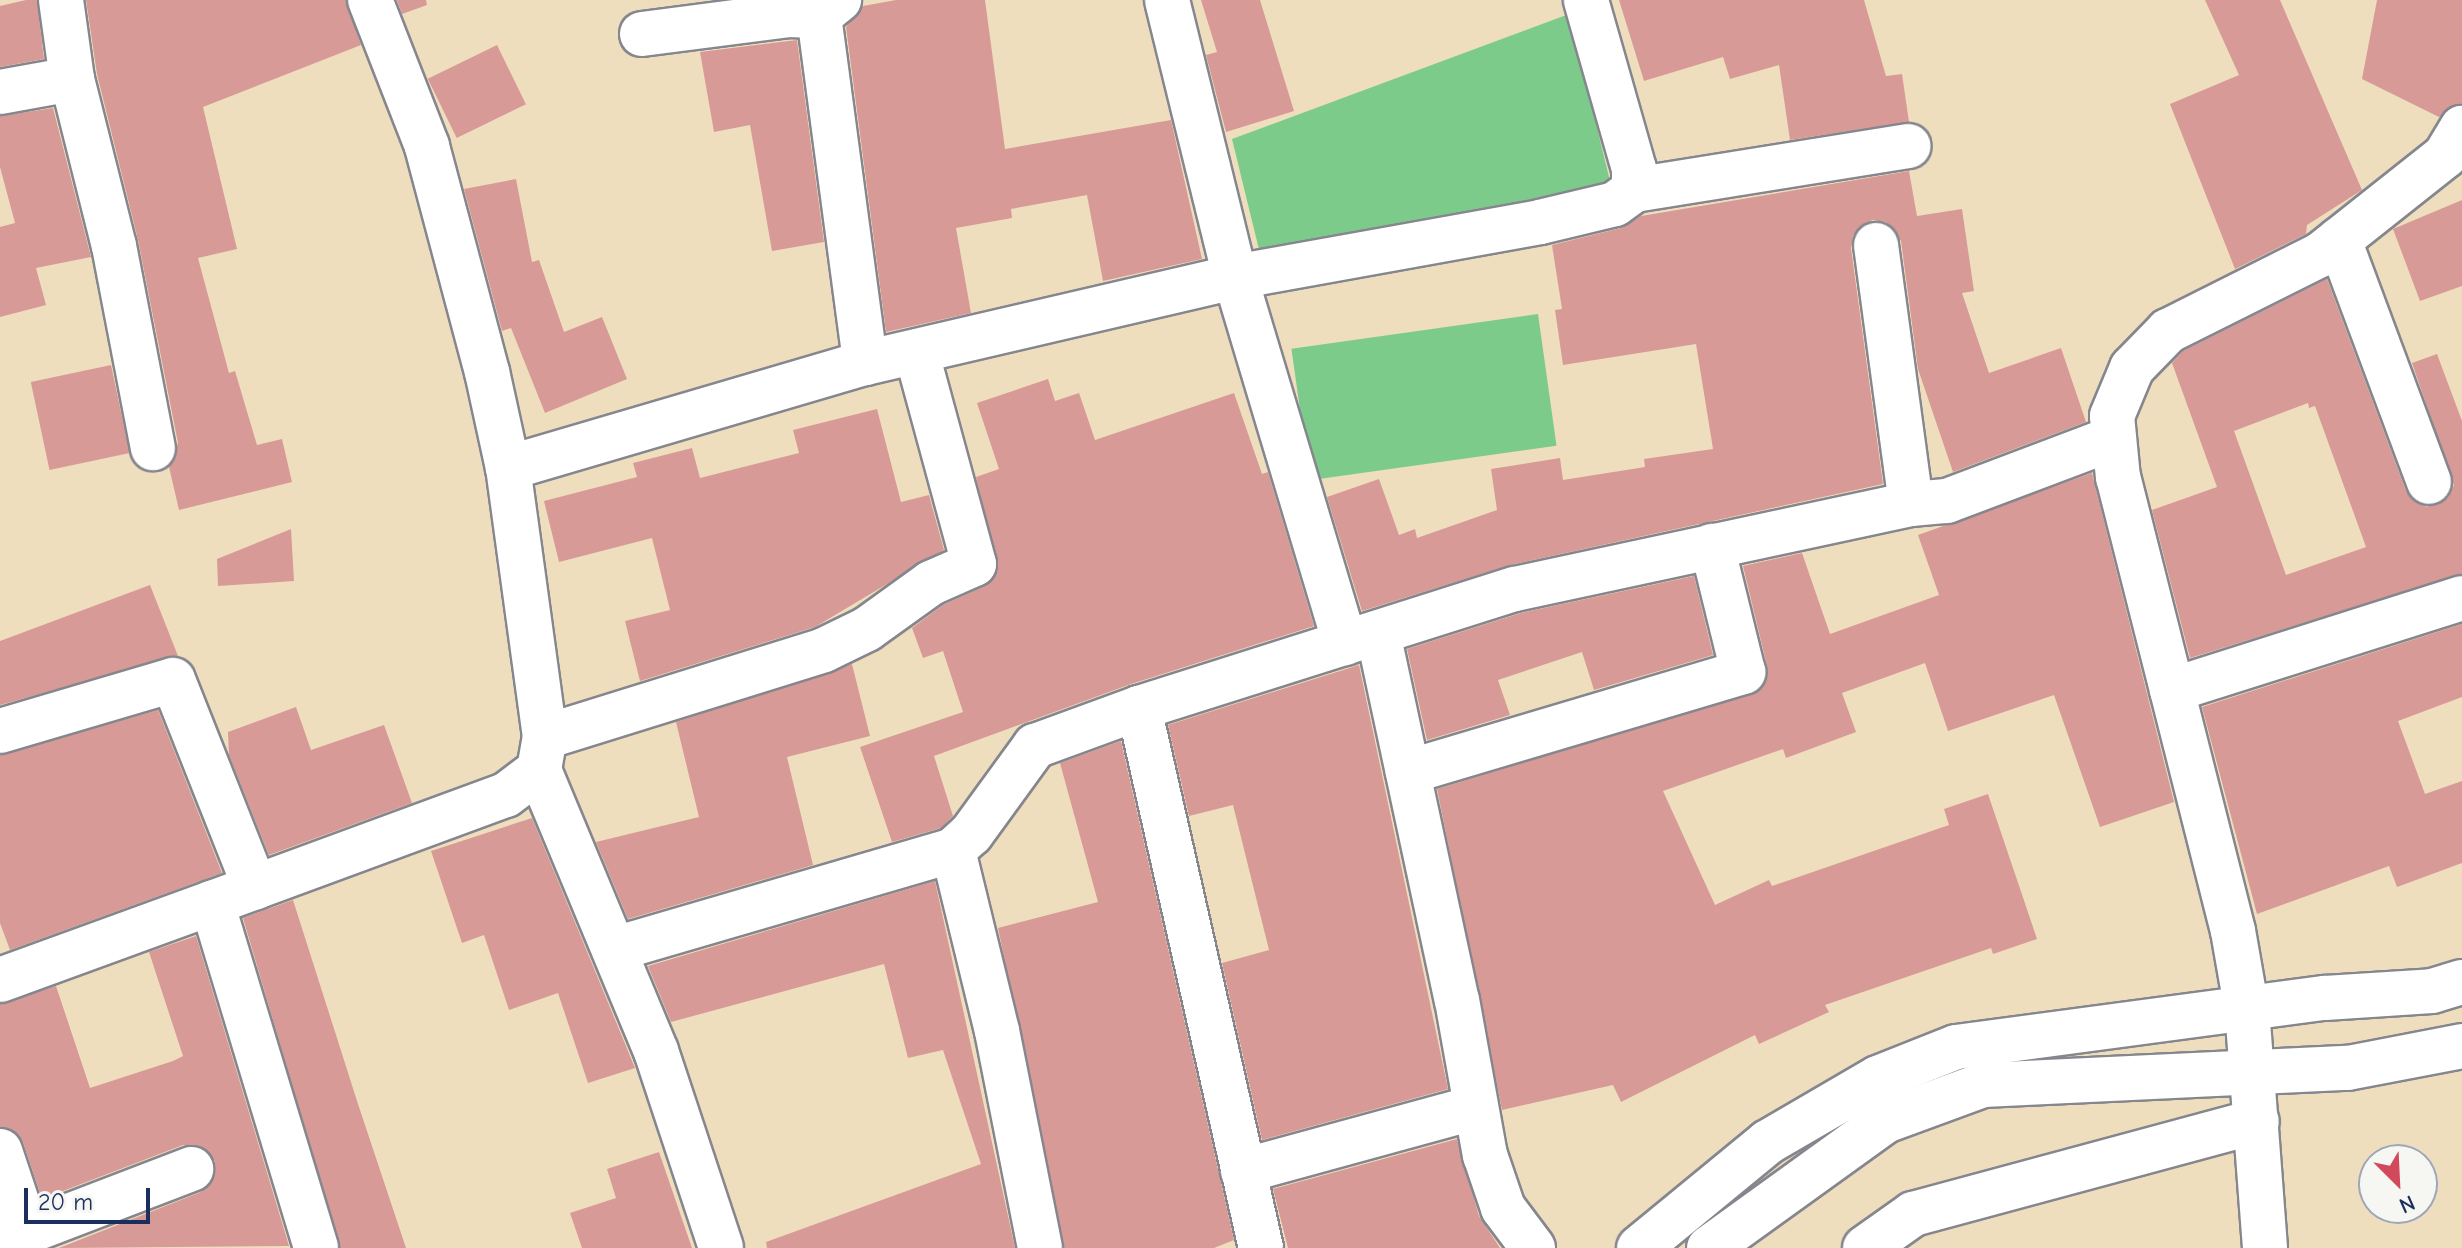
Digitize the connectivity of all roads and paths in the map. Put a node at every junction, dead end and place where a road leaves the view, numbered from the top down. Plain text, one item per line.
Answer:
1 (61, 0) edge
2 (370, 0) edge
3 (1167, 0) edge
4 (1586, 0) edge
5 (829, 8) edge
6 (642, 34) dead end
7 (72, 79) junction
8 (0, 92) edge
9 (2462, 128) edge
10 (1908, 146) dead end
11 (1634, 190) junction
12 (2339, 240) junction
13 (1876, 245) dead end
14 (1235, 277) junction
15 (917, 354) junction
16 (865, 363) junction
17 (2114, 438) junction
18 (153, 448) dead end
19 (508, 468) junction
20 (2429, 482) dead end
21 (1911, 504) junction
22 (1712, 546) junction
23 (2462, 598) edge
24 (1361, 638) junction
25 (2172, 690) junction
26 (1139, 708) junction
27 (0, 731) edge
28 (542, 754) junction
29 (1408, 772) junction
30 (953, 850) junction
31 (255, 887) junction
32 (212, 903) junction
33 (615, 949) junction
34 (0, 980) edge
35 (2462, 982) edge
36 (2247, 1011) junction
37 (2462, 1046) edge
38 (2253, 1072) junction
39 (1474, 1108) junction
40 (2257, 1121) junction
41 (0, 1151) edge
42 (191, 1169) dead end
43 (1243, 1171) junction
44 (1922, 1231) edge
45 (13, 1238) edge
46 (316, 1248) edge
47 (721, 1248) edge
48 (1040, 1248) edge
49 (1261, 1248) edge
50 (1533, 1248) edge
51 (1639, 1248) edge
52 (1709, 1248) edge
53 (1865, 1248) edge
54 (2265, 1248) edge

1 - 7 street
2 - 19 street
3 - 14 street
4 - 11 street
5 - 6 street
5 - 16 street
7 - 8 street
7 - 18 street
9 - 12 street
10 - 11 street
11 - 14 street
12 - 17 street
12 - 20 street
13 - 21 street
14 - 15 street
14 - 24 street
15 - 16 street
15 - 28 street
16 - 19 street
17 - 21 street
17 - 25 street
19 - 28 street
21 - 22 street
22 - 24 street
22 - 29 street
23 - 25 street
24 - 26 street
24 - 29 street
25 - 36 street
26 - 30 street
26 - 43 street
27 - 31 street
28 - 31 street
28 - 33 street
29 - 39 street
30 - 33 street
30 - 48 street
31 - 32 street
32 - 34 street
32 - 46 street
33 - 47 street
35 - 36 street
36 - 38 street
36 - 51 street
37 - 38 street
38 - 40 street
38 - 52 street
39 - 43 street
39 - 50 street
40 - 44 street
40 - 54 street
41 - 45 street
42 - 45 street
43 - 49 street
44 - 53 street

